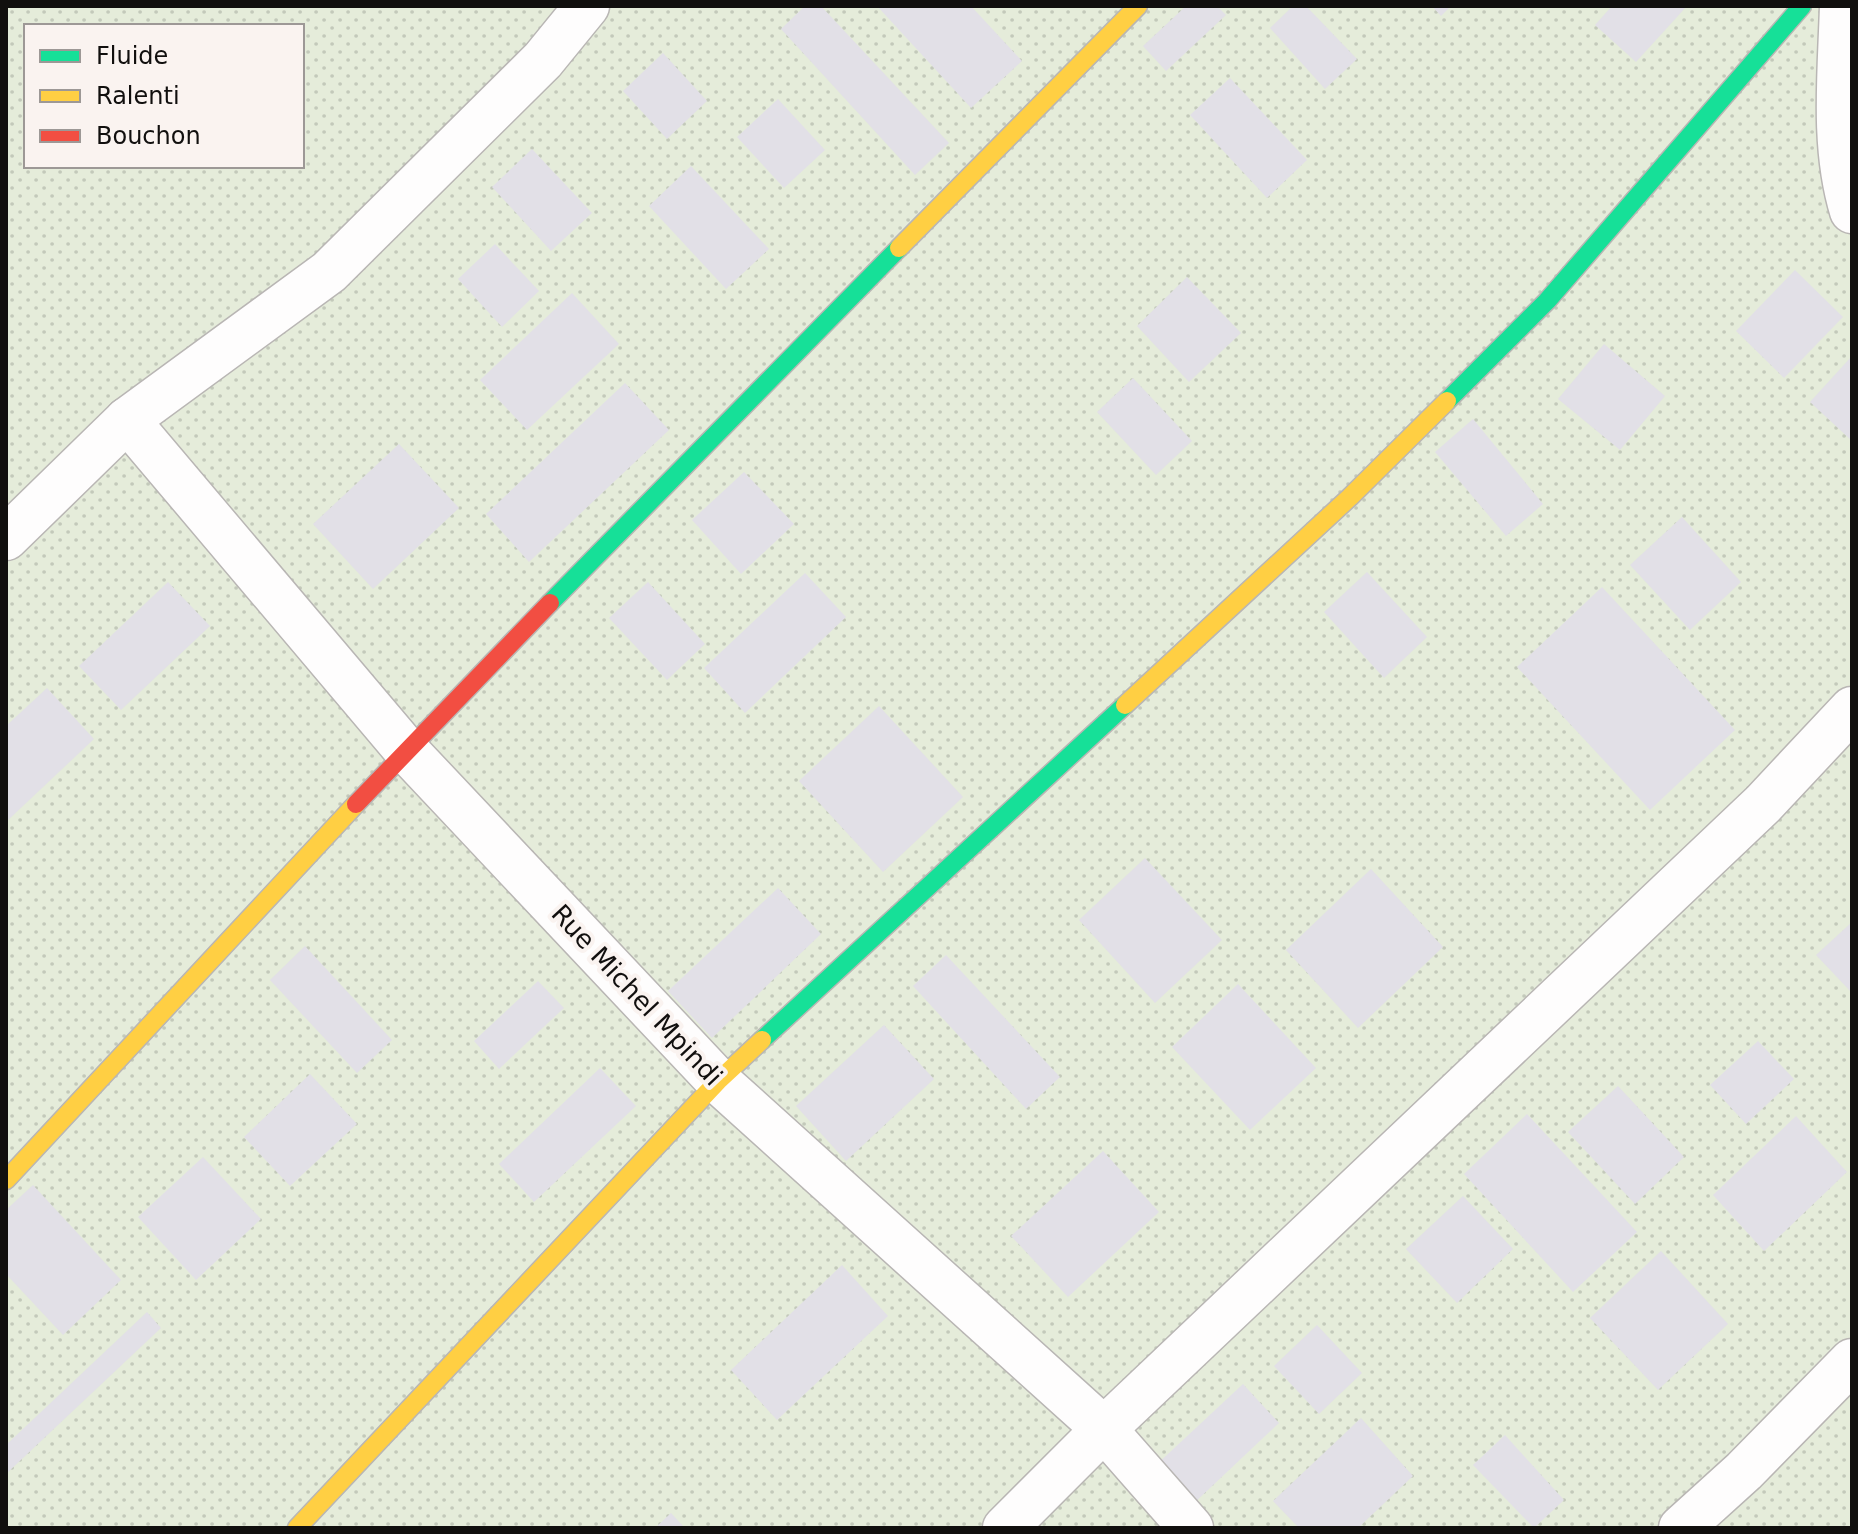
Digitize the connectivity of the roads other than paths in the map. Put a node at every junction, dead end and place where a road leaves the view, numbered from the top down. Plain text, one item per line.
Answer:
1 (587, 6) edge
2 (1138, 6) edge
3 (1802, 6) edge
4 (1842, 6) edge
5 (1852, 211) edge
6 (127, 420) junction
7 (6, 538) edge
8 (1852, 709) edge
9 (406, 750) junction
10 (718, 1081) junction
11 (6, 1180) edge
12 (1852, 1361) edge
13 (1104, 1429) junction
14 (297, 1528) edge
15 (1005, 1528) edge
16 (1191, 1528) edge
17 (1681, 1528) edge

1 - 6 street
2 - 9 street
3 - 10 street
4 - 5 street
6 - 7 street
6 - 9 street, Rue Michel Mpindi
8 - 13 street
9 - 10 street, Rue Michel Mpindi
9 - 11 street
10 - 13 street, Rue Michel Mpindi
10 - 14 street
12 - 17 street
13 - 15 street
13 - 16 street, Rue Michel Mpindi

